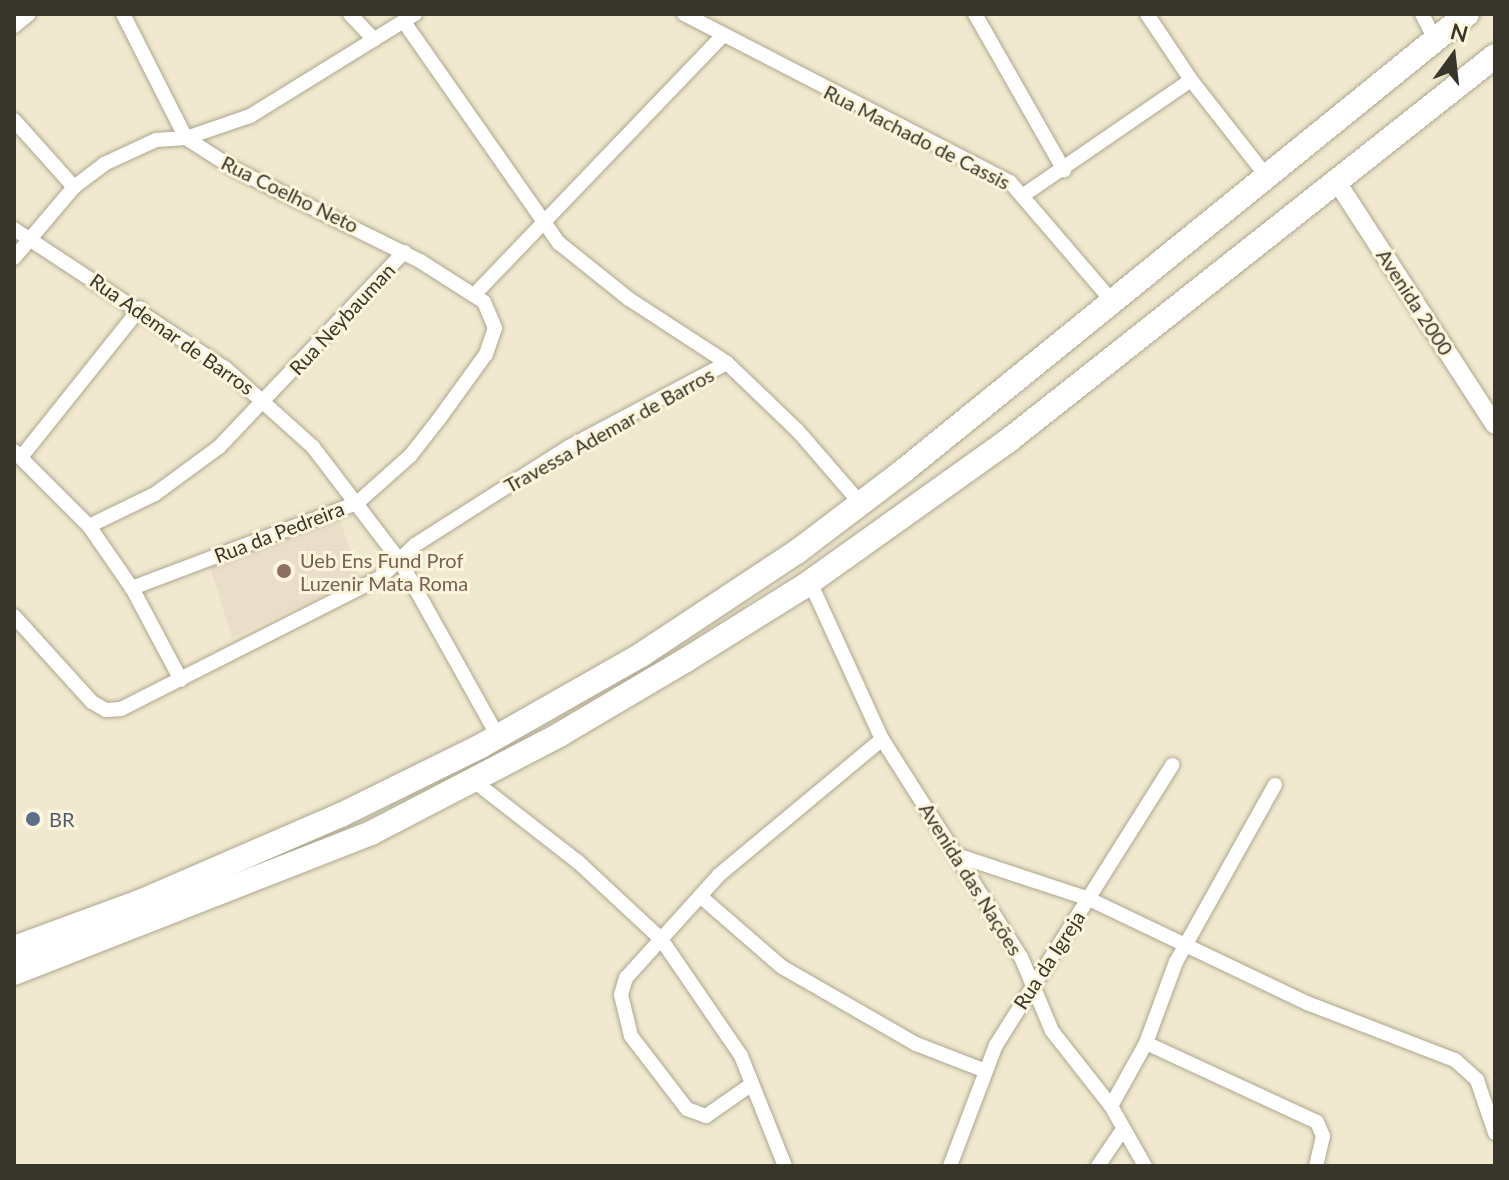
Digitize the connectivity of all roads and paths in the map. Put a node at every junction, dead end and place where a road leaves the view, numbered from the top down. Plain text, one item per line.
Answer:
1 (29, 14) edge
2 (123, 14) edge
3 (350, 14) edge
4 (684, 14) edge
5 (975, 14) edge
6 (1147, 14) edge
7 (1422, 14) edge
8 (1467, 14) edge
9 (409, 18) edge
10 (14, 26) edge
11 (722, 36) junction
12 (374, 40) junction
13 (1435, 40) junction
14 (1495, 56) edge
15 (1191, 80) junction
16 (14, 120) edge
17 (186, 138) junction
18 (1064, 170) junction
19 (1267, 177) junction
20 (1335, 179) junction
21 (74, 187) junction
22 (1025, 194) junction
23 (547, 219) junction
24 (14, 229) edge
25 (29, 238) junction
26 (404, 252) junction
27 (14, 258) edge
28 (474, 295) junction
29 (1113, 302) junction
30 (140, 308) junction
31 (727, 363) junction
32 (267, 400) junction
33 (1495, 425) edge
34 (18, 454) edge
35 (357, 503) junction
36 (861, 504) junction
37 (89, 526) junction
38 (400, 561) junction
39 (810, 582) junction
40 (132, 588) junction
41 (14, 616) edge
42 (181, 680) junction
43 (498, 736) junction
44 (882, 739) junction
45 (1172, 765) dead end
46 (474, 781) junction
47 (1275, 785) dead end
48 (956, 855) junction
49 (700, 896) junction
50 (1089, 899) junction
51 (661, 939) junction
52 (1188, 941) junction
53 (14, 948) edge
54 (14, 973) edge
55 (1032, 989) junction
56 (1146, 1043) junction
57 (983, 1070) junction
58 (752, 1084) junction
59 (1111, 1106) junction
60 (1121, 1132) junction
61 (1495, 1133) edge
62 (785, 1166) edge
63 (950, 1166) edge
64 (1098, 1166) edge
65 (1145, 1166) edge
66 (1316, 1166) edge

1 - 10 street
2 - 17 street
3 - 12 street
4 - 11 street, Rua Machado de Cassis
5 - 18 street
6 - 15 street
7 - 13 street
8 - 13 highway
9 - 12 street
9 - 23 street
11 - 22 street, Rua Machado de Cassis
11 - 23 street
12 - 17 street
13 - 19 highway
14 - 20 highway
15 - 18 street
15 - 19 street
16 - 21 street
17 - 21 street
17 - 26 street, Rua Coelho Neto
18 - 22 street
19 - 29 highway
20 - 33 street, Avenida 2000
20 - 39 highway
21 - 25 street
22 - 29 street, Rua Machado de Cassis
23 - 28 street
23 - 31 street
24 - 25 street, Rua Ademar de Barros
25 - 27 street
25 - 30 street, Rua Ademar de Barros
26 - 28 street, Rua Coelho Neto
26 - 32 street, Rua Neybauman
28 - 35 street, Rua da Pedreira
29 - 36 highway
30 - 32 street, Rua Ademar de Barros
30 - 34 street
31 - 36 street
31 - 38 street, Travessa Ademar de Barros
32 - 35 street, Rua Ademar de Barros
32 - 37 street, Rua Neybauman
34 - 37 street
35 - 38 street, Rua Ademar de Barros
35 - 40 street, Rua da Pedreira
36 - 43 highway
37 - 40 street
38 - 42 street, Travessa Ademar de Barros
38 - 43 street, Rua Ademar de Barros
39 - 44 street, Avenida das Nações
39 - 46 highway
40 - 42 street
41 - 42 street, Travessa Ademar de Barros
43 - 53 highway
44 - 48 street, Avenida das Nações
44 - 49 street
45 - 50 street, Rua da Igreja
46 - 51 street
46 - 54 highway
47 - 52 street
48 - 50 street
48 - 55 street, Avenida das Nações
49 - 51 street
49 - 57 street
50 - 52 street
50 - 55 street, Rua da Igreja
51 - 58 street
51 - 58 street
52 - 56 street
52 - 61 street
55 - 57 street, Rua da Igreja
55 - 59 street, Avenida das Nações
56 - 59 street
56 - 66 street
57 - 63 street, Rua da Igreja
58 - 62 street
59 - 60 street, Avenida das Nações
60 - 64 street
60 - 65 street, Avenida das Nações

